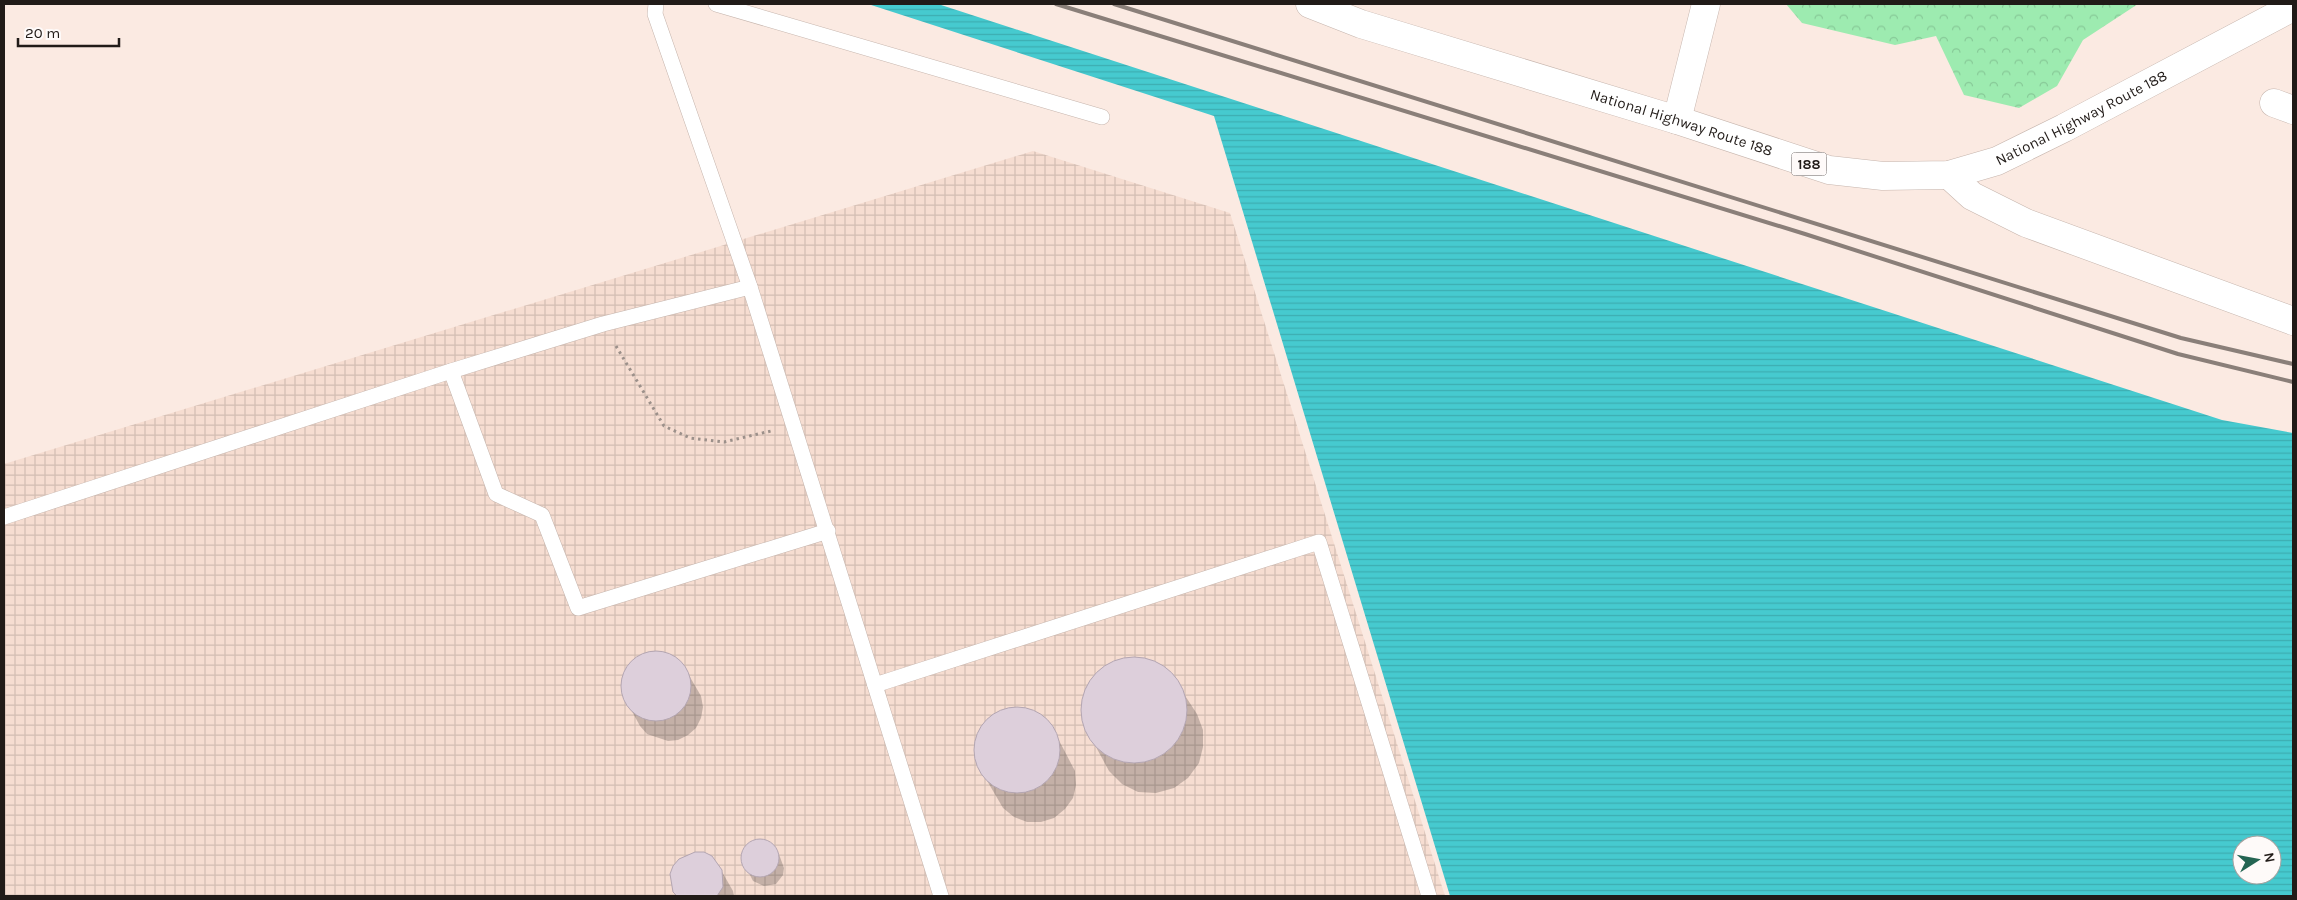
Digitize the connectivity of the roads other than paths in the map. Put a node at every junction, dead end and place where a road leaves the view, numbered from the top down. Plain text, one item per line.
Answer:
1 (656, 4) edge
2 (716, 4) edge
3 (1310, 4) edge
4 (1706, 4) edge
5 (2293, 6) edge
6 (1102, 117) dead end
7 (1677, 120) junction
8 (1949, 174) junction
9 (750, 287) junction
10 (2293, 321) edge
11 (451, 371) junction
12 (4, 517) edge
13 (828, 531) junction
14 (875, 685) junction
15 (941, 896) edge
16 (1429, 896) edge

1 - 9 lane
2 - 6 lane
3 - 7 main road, National Highway Route 188 / 188
4 - 7 main road
5 - 8 main road, National Highway Route 188 / 188
7 - 8 main road, National Highway Route 188 / 188
8 - 10 main road
9 - 11 lane
9 - 13 lane
11 - 12 lane
11 - 13 lane
13 - 14 lane
14 - 15 lane
14 - 16 lane

